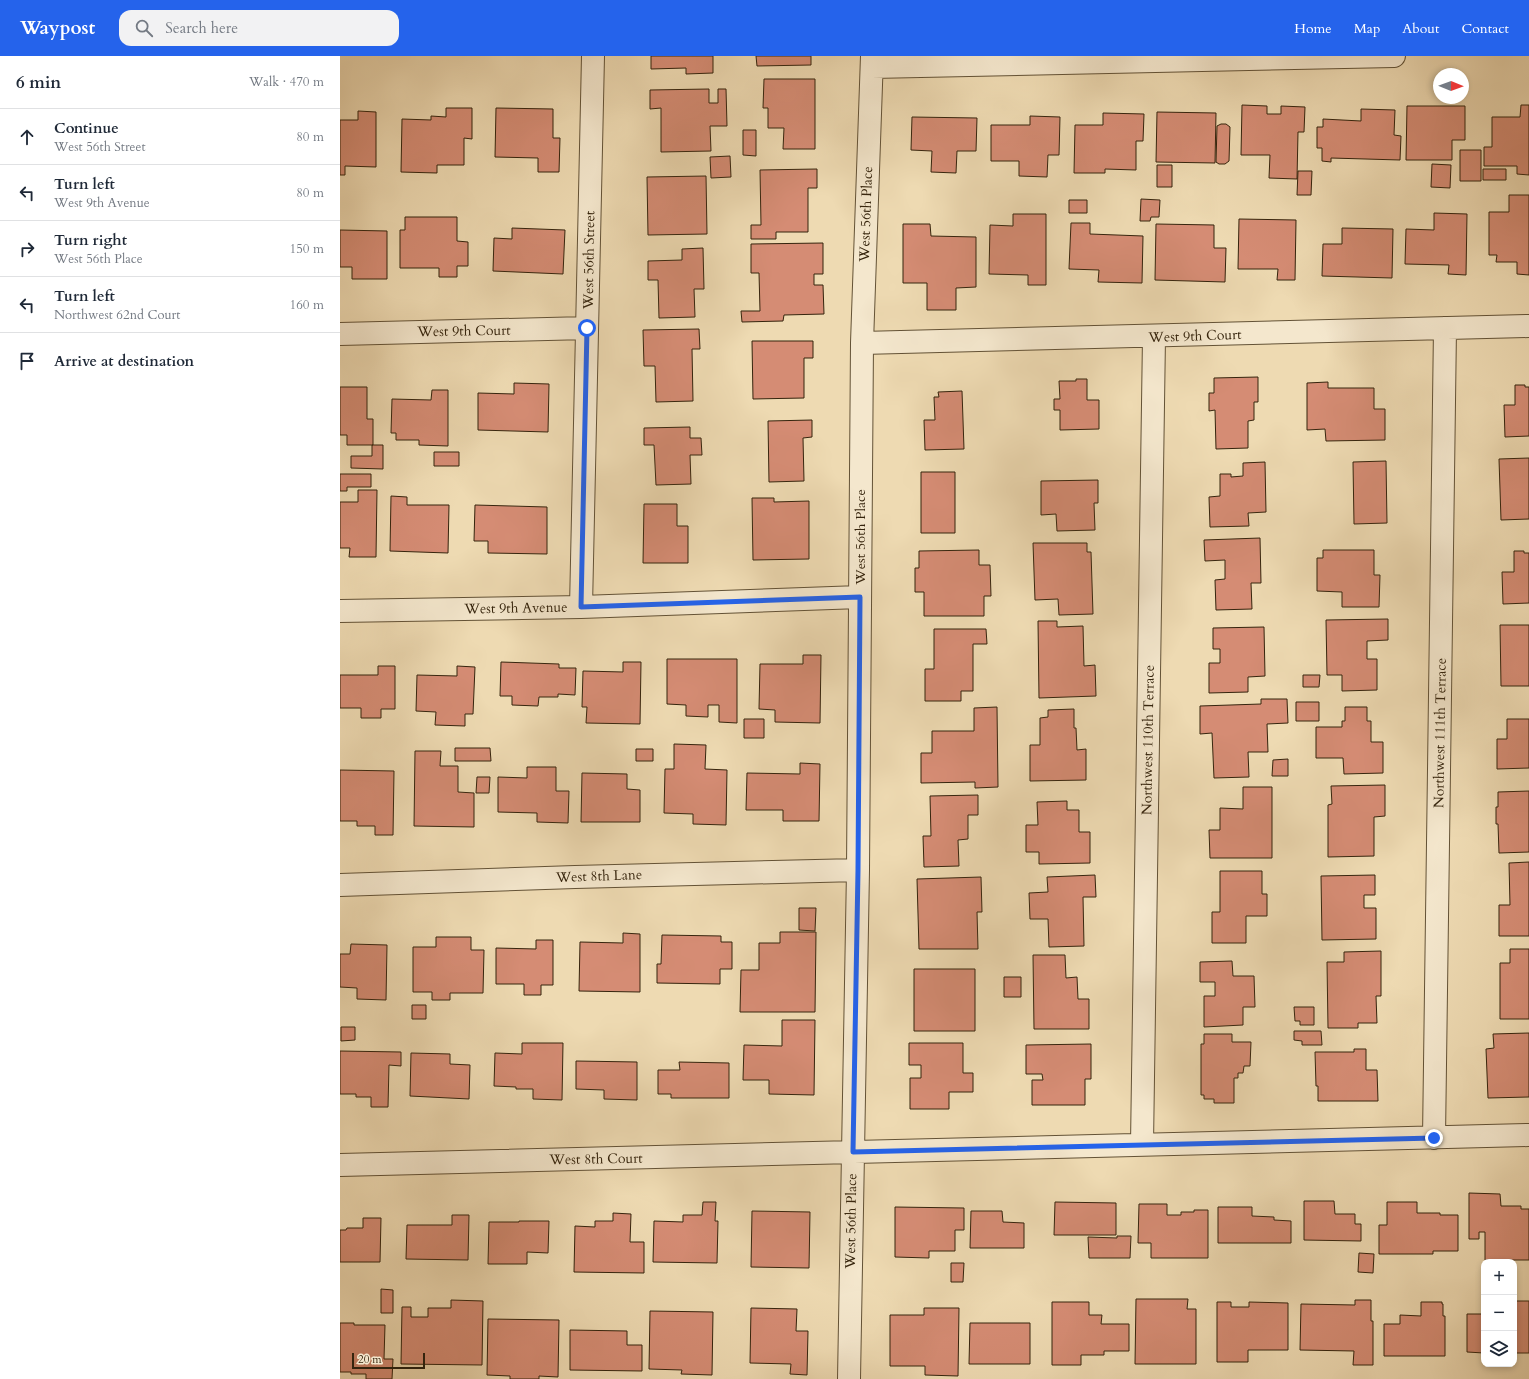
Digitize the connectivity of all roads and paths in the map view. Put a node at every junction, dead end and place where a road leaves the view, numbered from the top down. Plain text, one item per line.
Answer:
1 (593, 56) edge
2 (1394, 56) edge
3 (872, 61) edge
4 (1529, 326) edge
5 (587, 328) junction
6 (1445, 328) junction
7 (340, 334) edge
8 (1154, 337) junction
9 (862, 343) junction
10 (860, 597) junction
11 (581, 607) junction
12 (340, 611) edge
13 (858, 870) junction
14 (340, 885) edge
15 (1529, 1135) edge
16 (1434, 1138) junction
17 (1142, 1144) junction
18 (853, 1152) junction
19 (340, 1165) edge
20 (849, 1379) edge

1 - 5 street, West 56th Street
2 - 3 street
3 - 9 street, West 56th Place
4 - 6 street, West 9th Court
5 - 7 street, West 9th Court
5 - 11 street, West 56th Street
6 - 8 street, West 9th Court
6 - 16 street, Northwest 111th Terrace
8 - 9 street, West 9th Court
8 - 17 street, Northwest 110th Terrace
9 - 10 street, West 56th Place
10 - 11 street, West 9th Avenue
10 - 13 street, West 56th Place
11 - 12 street, West 9th Avenue
13 - 14 street, West 8th Lane
13 - 18 street, West 56th Place
15 - 16 street, West 8th Court
16 - 17 street, West 8th Court
17 - 18 street, West 8th Court
18 - 19 street, West 8th Court
18 - 20 street, West 56th Place

